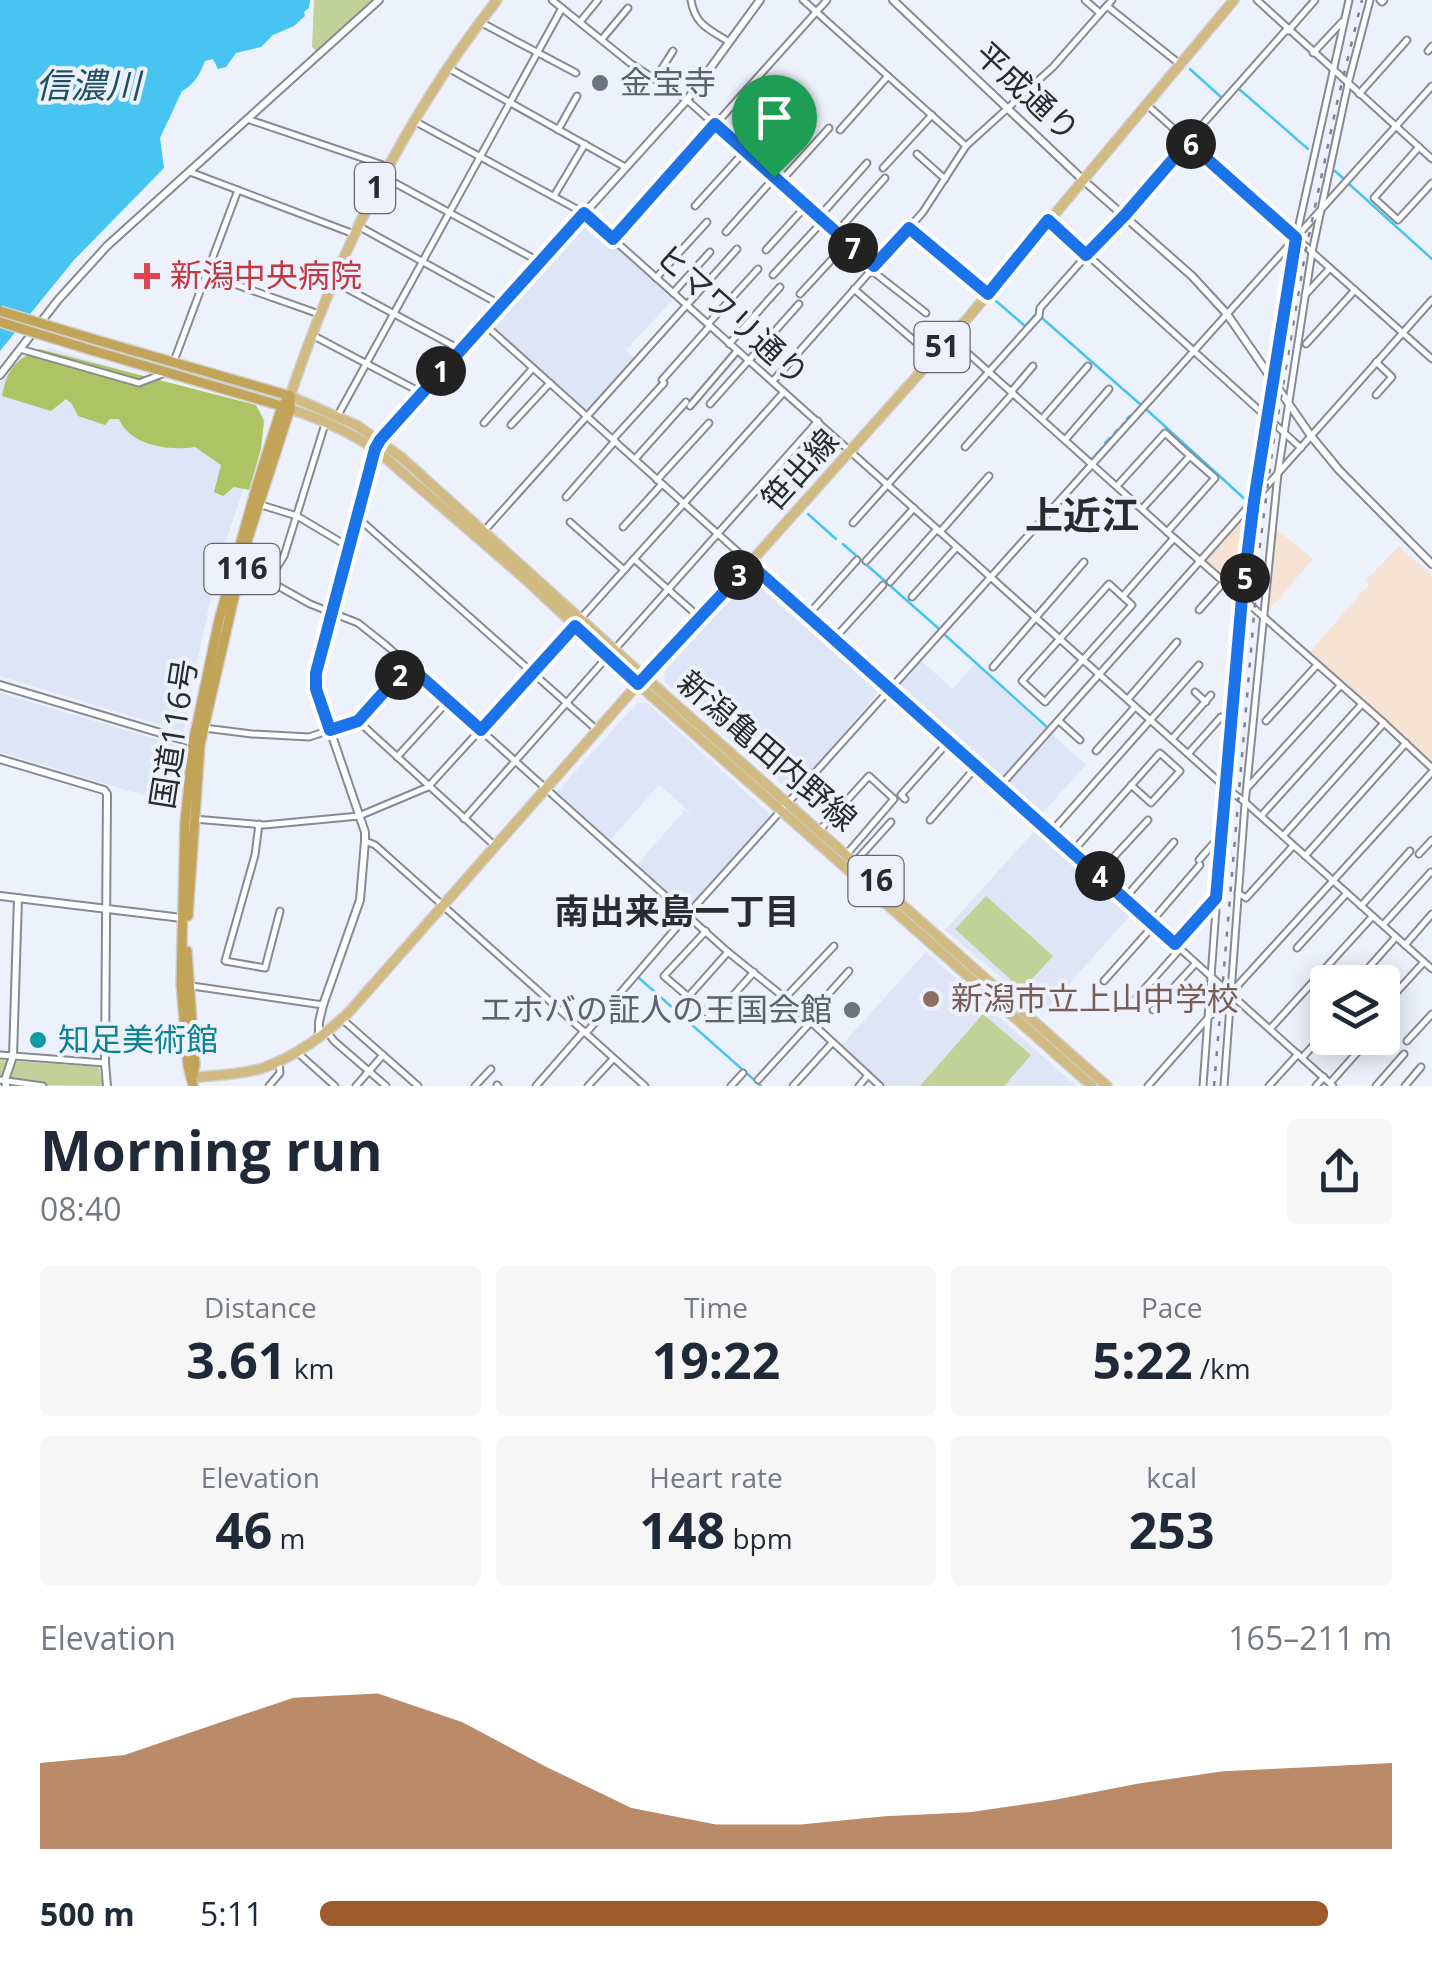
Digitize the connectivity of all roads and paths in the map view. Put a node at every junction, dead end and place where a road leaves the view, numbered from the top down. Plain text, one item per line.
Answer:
1 (379, 0) edge
2 (497, 0) edge
3 (552, 0) edge
4 (598, 0) edge
5 (691, 0) edge
6 (760, 0) edge
7 (802, 0) edge
8 (827, 0) edge
9 (894, 0) edge
10 (1085, 0) edge
11 (1234, 0) edge
12 (1257, 0) edge
13 (1316, 0) edge
14 (1349, 0) edge
15 (1370, 0) edge
16 (1109, 3) edge
17 (562, 5) edge
18 (628, 8) dead end
19 (816, 12) junction
20 (1100, 14) junction
21 (1344, 20) junction
22 (480, 22) junction
23 (580, 22) junction
24 (1288, 30) junction
25 (602, 39) junction
26 (1408, 40) dead end
27 (729, 42) junction
28 (673, 51) dead end
29 (538, 52) junction
30 (1313, 53) junction
31 (1180, 65) junction
32 (447, 67) junction
33 (1332, 70) junction
34 (576, 73) dead end
35 (888, 76) junction
36 (655, 79) junction
37 (1348, 84) junction
38 (1432, 86) edge
39 (787, 93) dead end
40 (1359, 94) junction
41 (577, 96) dead end
42 (688, 100) junction
43 (510, 104) junction
44 (1146, 104) junction
45 (1008, 108) junction
46 (808, 110) dead end
47 (932, 115) junction
48 (247, 119) junction
49 (414, 121) junction
50 (715, 124) junction
51 (1396, 127) junction
52 (830, 128) dead end
53 (558, 130) junction
54 (840, 130) dead end
55 (1188, 142) junction
56 (585, 144) junction
57 (738, 146) junction
58 (966, 146) junction
59 (1419, 147) junction
60 (745, 151) junction
61 (917, 154) dead end
62 (481, 156) junction
63 (1432, 158) edge
64 (867, 163) dead end
65 (760, 164) junction
66 (625, 167) junction
67 (884, 168) dead end
68 (384, 171) junction
69 (190, 172) junction
70 (885, 178) dead end
71 (946, 179) junction
72 (1082, 179) junction
73 (777, 180) junction
74 (1432, 183) edge
75 (238, 190) junction
76 (554, 196) junction
77 (695, 206) dead end
78 (806, 206) junction
79 (1321, 211) junction
80 (451, 212) junction
81 (584, 213) junction
82 (1125, 215) junction
83 (821, 219) junction
84 (1048, 220) junction
85 (707, 222) dead end
86 (909, 228) junction
87 (356, 230) junction
88 (726, 232) dead end
89 (836, 233) junction
90 (1296, 238) junction
91 (613, 239) junction
92 (847, 243) junction
93 (737, 249) dead end
94 (766, 250) dead end
95 (710, 252) dead end
96 (1312, 252) junction
97 (1086, 255) junction
98 (422, 262) junction
99 (540, 262) junction
100 (872, 268) junction
101 (1330, 268) junction
102 (758, 269) dead end
103 (206, 274) junction
104 (773, 276) dead end
105 (656, 278) junction
106 (332, 281) junction
107 (780, 287) dead end
108 (854, 290) junction
109 (1355, 290) junction
110 (673, 293) junction
111 (800, 294) dead end
112 (988, 294) junction
113 (1305, 295) junction
114 (1432, 300) edge
115 (799, 304) dead end
116 (500, 305) junction
117 (687, 305) junction
118 (0, 312) edge
119 (396, 313) junction
120 (926, 313) dead end
121 (319, 314) junction
122 (1227, 314) junction
123 (0, 322) edge
124 (484, 324) junction
125 (709, 325) junction
126 (1402, 332) junction
127 (311, 335) junction
128 (951, 338) junction
129 (729, 344) junction
130 (1306, 344) dead end
131 (92, 345) junction
132 (20, 349) junction
133 (461, 350) junction
134 (737, 350) junction
135 (1193, 352) junction
136 (933, 357) junction
137 (1432, 359) edge
138 (748, 360) junction
139 (1376, 362) junction
140 (368, 364) junction
141 (1033, 366) dead end
142 (1088, 366) dead end
143 (171, 368) junction
144 (533, 368) junction
145 (989, 372) junction
146 (0, 375) edge
147 (1273, 379) junction
148 (772, 382) junction
149 (550, 383) junction
150 (1109, 388) dead end
151 (784, 392) junction
152 (1012, 392) junction
153 (422, 393) junction
154 (1376, 394) dead end
155 (290, 396) junction
156 (1289, 402) junction
157 (710, 404) dead end
158 (286, 408) junction
159 (338, 416) junction
160 (587, 416) junction
161 (1266, 417) junction
162 (1042, 419) junction
163 (326, 421) junction
164 (818, 421) junction
165 (484, 423) dead end
166 (709, 423) dead end
167 (511, 425) dead end
168 (1284, 433) junction
169 (1312, 436) junction
170 (614, 440) junction
171 (1065, 440) junction
172 (378, 444) junction
173 (964, 447) dead end
174 (1301, 448) junction
175 (850, 450) junction
176 (1190, 456) junction
177 (635, 459) junction
178 (1092, 464) junction
179 (1278, 473) junction
180 (988, 476) dead end
181 (660, 482) junction
182 (888, 485) junction
183 (1117, 486) junction
184 (566, 496) dead end
185 (1254, 501) junction
186 (258, 504) junction
187 (683, 504) junction
188 (914, 508) junction
189 (1142, 509) junction
190 (297, 516) junction
191 (357, 517) junction
192 (570, 522) dead end
193 (853, 523) dead end
194 (623, 527) dead end
195 (938, 530) junction
196 (483, 532) junction
197 (1167, 532) junction
198 (716, 534) junction
199 (1174, 538) junction
200 (348, 546) junction
201 (957, 547) junction
202 (634, 559) junction
203 (857, 560) dead end
204 (866, 561) dead end
205 (1201, 561) junction
206 (1084, 562) dead end
207 (750, 564) junction
208 (1432, 564) edge
209 (242, 566) junction
210 (624, 570) junction
211 (991, 578) junction
212 (266, 579) junction
213 (890, 582) dead end
214 (1224, 582) junction
215 (882, 585) dead end
216 (668, 589) junction
217 (1122, 596) junction
218 (912, 598) dead end
219 (1242, 598) junction
220 (1199, 610) dead end
221 (332, 614) junction
222 (808, 615) junction
223 (1262, 615) junction
224 (1036, 616) junction
225 (700, 617) junction
226 (578, 622) junction
227 (1061, 638) junction
228 (834, 639) junction
229 (1177, 642) dead end
230 (612, 653) junction
231 (1085, 660) junction
232 (408, 665) junction
233 (1199, 665) dead end
234 (1317, 665) junction
235 (993, 667) dead end
236 (533, 672) junction
237 (1101, 674) junction
238 (641, 680) junction
239 (0, 685) edge
240 (1340, 686) junction
241 (891, 689) junction
242 (1195, 692) dead end
243 (1211, 695) dead end
244 (1128, 699) junction
245 (448, 701) junction
246 (1206, 702) junction
247 (566, 703) junction
248 (1362, 704) junction
249 (1136, 707) junction
250 (1232, 716) junction
251 (1059, 720) junction
252 (1150, 720) junction
253 (1266, 720) dead end
254 (358, 721) junction
255 (1384, 723) junction
256 (204, 728) junction
257 (330, 730) junction
258 (481, 730) junction
259 (597, 730) junction
260 (1080, 740) dead end
261 (1172, 740) junction
262 (949, 741) junction
263 (1406, 743) junction
264 (196, 744) junction
265 (1096, 751) dead end
266 (1188, 754) junction
267 (396, 757) junction
268 (0, 759) edge
269 (514, 761) junction
270 (977, 766) junction
271 (1432, 770) edge
272 (1131, 785) junction
273 (1000, 786) junction
274 (1225, 787) junction
275 (428, 788) junction
276 (546, 789) junction
277 (1247, 789) junction
278 (905, 799) dead end
279 (1246, 802) junction
280 (786, 808) junction
281 (359, 816) junction
282 (1261, 816) junction
283 (464, 818) junction
284 (194, 819) junction
285 (930, 820) dead end
286 (1148, 820) dead end
287 (891, 822) dead end
288 (259, 824) junction
289 (819, 831) junction
290 (1051, 832) junction
291 (1221, 835) junction
292 (1283, 836) junction
293 (1432, 840) edge
294 (365, 841) junction
295 (1174, 842) dead end
296 (495, 846) junction
297 (1294, 846) junction
298 (1410, 850) dead end
299 (1072, 851) junction
300 (846, 854) junction
301 (1419, 854) dead end
302 (1305, 856) junction
303 (855, 862) junction
304 (1431, 872) edge
305 (1098, 874) junction
306 (1333, 881) junction
307 (1238, 893) junction
308 (1347, 893) junction
309 (0, 896) edge
310 (18, 898) junction
311 (1125, 898) junction
312 (1216, 898) junction
313 (442, 904) junction
314 (1360, 906) junction
315 (106, 909) junction
316 (280, 912) dead end
317 (688, 914) junction
318 (1432, 914) edge
319 (1372, 916) junction
320 (185, 919) junction
321 (1152, 924) junction
322 (1382, 925) junction
323 (706, 930) junction
324 (1396, 937) junction
325 (1405, 945) junction
326 (834, 946) dead end
327 (1178, 946) junction
328 (1298, 948) dead end
329 (728, 952) junction
330 (1196, 963) junction
331 (1429, 964) edge
332 (1371, 965) edge
333 (849, 971) dead end
334 (754, 972) junction
335 (1210, 975) junction
336 (1104, 981) dead end
337 (189, 986) junction
338 (1400, 991) edge
339 (1230, 994) junction
340 (688, 997) junction
341 (784, 998) junction
342 (1132, 1004) dead end
343 (323, 1006) junction
344 (1153, 1010) dead end
345 (1432, 1014) edge
346 (1208, 1018) junction
347 (342, 1019) junction
348 (808, 1021) junction
349 (1270, 1029) junction
350 (585, 1032) junction
351 (322, 1033) junction
352 (1407, 1041) dead end
353 (832, 1043) junction
354 (1310, 1046) edge
355 (296, 1051) junction
356 (383, 1054) junction
357 (1404, 1054) dead end
358 (0, 1055) edge
359 (1356, 1055) edge
360 (13, 1056) junction
361 (1300, 1056) junction
362 (614, 1058) junction
363 (279, 1061) junction
364 (104, 1062) junction
365 (1422, 1068) dead end
366 (491, 1069) dead end
367 (369, 1072) junction
368 (743, 1073) dead end
369 (868, 1076) junction
370 (1324, 1077) junction
371 (758, 1080) dead end
372 (4, 1082) edge
373 (192, 1082) edge
374 (1331, 1084) edge
375 (641, 1085) edge
376 (43, 1086) edge
377 (107, 1086) edge
378 (269, 1086) edge
379 (335, 1086) edge
380 (356, 1086) edge
381 (386, 1086) edge
382 (418, 1086) edge
383 (475, 1086) edge
384 (536, 1086) edge
385 (588, 1086) edge
386 (731, 1086) edge
387 (794, 1086) edge
388 (859, 1086) edge
389 (880, 1086) edge
390 (1092, 1086) edge
391 (1107, 1086) edge
392 (1148, 1086) edge
393 (1203, 1086) edge
394 (1224, 1086) edge
395 (1269, 1086) edge
396 (1316, 1086) edge
397 (1376, 1086) edge
398 (1405, 1086) edge

1 - 48 street
2 - 22 main road, 1
3 - 17 street
4 - 23 street
5 - 27 street
6 - 27 street
7 - 19 street
8 - 19 street
9 - 45 street, 平成通り
10 - 20 street
11 - 31 main road, 笹出線 / 51
12 - 24 street
13 - 24 street
14 - 21 street
15 - 37 street
16 - 20 street
16 - 31 street
17 - 23 street
17 - 29 street
18 - 25 street
19 - 35 street
19 - 50 street
20 - 45 street
21 - 30 street
21 - 33 street
22 - 29 street
22 - 32 main road, 1
23 - 25 street
24 - 30 street
24 - 55 street
25 - 36 street
26 - 40 street
27 - 42 street
28 - 36 street
29 - 34 street
29 - 43 street
30 - 33 street
31 - 44 main road, 笹出線 / 51
32 - 43 street
32 - 49 main road, 1
33 - 37 street
33 - 90 street
35 - 47 street
35 - 54 street
36 - 42 street
37 - 40 street
37 - 79 street
38 - 51 street
39 - 57 street
40 - 51 street
41 - 53 street
42 - 50 street
42 - 66 street
43 - 53 street
43 - 62 street
44 - 55 street
44 - 72 main road, 笹出線 / 51
45 - 58 street
45 - 72 street, 平成通り
46 - 65 street
47 - 58 street
47 - 67 street
48 - 68 street
48 - 69 street
49 - 62 street, ヒマワリ通り
49 - 68 main road, 1
50 - 57 street
50 - 91 street
51 - 59 street
51 - 79 street
52 - 73 street
53 - 56 street
55 - 82 street
55 - 90 street
56 - 66 street
56 - 76 street
57 - 60 street
58 - 71 street
59 - 63 street
59 - 74 street
60 - 65 street
60 - 77 street
61 - 71 street
62 - 76 street, ヒマワリ通り
62 - 80 street
64 - 83 street
65 - 73 street
66 - 81 street
68 - 80 street
68 - 87 main road, 1
69 - 75 street
69 - 132 street
70 - 89 street
71 - 86 street
72 - 82 street, 平成通り
72 - 84 main road, 笹出線 / 51
73 - 78 street
73 - 88 street
75 - 87 street
75 - 103 street
76 - 81 street, ヒマワリ通り
78 - 83 street
78 - 94 street
79 - 90 street
79 - 96 street
80 - 98 street
80 - 99 street
81 - 91 street, ヒマワリ通り
81 - 99 street
82 - 97 street
82 - 122 street, 平成通り
83 - 89 street
83 - 104 street
84 - 97 street
84 - 112 main road, 笹出線 / 51
85 - 105 street
86 - 100 street
86 - 112 street
87 - 98 street
87 - 106 main road, 1
89 - 92 street
90 - 96 street
90 - 122 street
90 - 147 street
91 - 105 street, ヒマワリ通り
92 - 100 street
92 - 111 street
93 - 117 street
95 - 110 street
96 - 101 street
96 - 113 street
97 - 135 street
97 - 145 street
98 - 116 street
98 - 119 street
99 - 116 street
100 - 108 street
100 - 120 street
101 - 109 street
101 - 113 street
102 - 125 street
103 - 121 street
103 - 143 street
105 - 110 street, ヒマワリ通り
106 - 119 street
106 - 121 main road, 1
107 - 129 street
108 - 136 street
108 - 148 street
109 - 126 street
109 - 130 street
110 - 117 street, ヒマワリ通り
112 - 128 main road, 笹出線 / 51
113 - 156 street
114 - 126 street
115 - 138 street
116 - 124 street
117 - 125 street, ヒマワリ通り
117 - 160 street
118 - 131 highway, bridge
119 - 133 street
119 - 140 street
121 - 127 main road, 1
122 - 135 street
122 - 147 street, 平成通り
123 - 131 highway, bridge
124 - 133 street
124 - 144 street
125 - 129 street, ヒマワリ通り
125 - 170 street
126 - 137 street
126 - 139 street
127 - 140 street
127 - 155 main road, 1
128 - 136 main road, 笹出線 / 51
128 - 145 street
129 - 134 street, ヒマワリ通り
131 - 143 highway
132 - 143 street
132 - 146 street
133 - 153 street
134 - 138 street, ヒマワリ通り
134 - 177 street
135 - 161 street
135 - 178 street
136 - 175 main road, 笹出線 / 51
138 - 148 street, ヒマワリ通り
138 - 157 street
139 - 154 street
139 - 169 street
140 - 153 street
140 - 159 street
141 - 152 street
142 - 162 street
143 - 155 highway
143 - 158 highway
144 - 149 street
144 - 165 street
145 - 152 street
145 - 182 street
147 - 156 street, 平成通り
147 - 161 street
148 - 151 street, ヒマワリ通り
149 - 160 street
149 - 167 street
150 - 171 street
151 - 164 street, ヒマワリ通り
151 - 187 street
152 - 162 street
152 - 173 street
153 - 172 street
155 - 158 highway, 国道116号 / 116
155 - 159 main road, 新潟亀田内野線 / 16
156 - 168 street
156 - 169 street, 平成通り
158 - 163 main road, 新潟亀田内野線 / 16
158 - 186 highway, 国道116号 / 116
158 - 264 highway, 国道116号 / 116
159 - 172 main road, 新潟亀田内野線 / 16
160 - 170 street
160 - 196 street
161 - 168 street
161 - 185 street
162 - 171 street
163 - 172 main road, 新潟亀田内野線 / 16
163 - 190 street
164 - 175 street, ヒマワリ通り
164 - 198 street
166 - 181 street
168 - 174 street
168 - 179 street
169 - 174 street
169 - 208 street, 平成通り
170 - 177 street
170 - 184 street
171 - 178 street
172 - 191 street
172 - 196 main road, 新潟亀田内野線 / 16
172 - 226 main road, 新潟亀田内野線 / 16
174 - 179 street
175 - 182 street, ヒマワリ通り
175 - 207 main road, 笹出線 / 51
176 - 183 street
176 - 189 street
176 - 197 street
177 - 181 street
178 - 183 street
178 - 211 street
179 - 185 street
179 - 223 street
180 - 195 street
181 - 187 street
181 - 194 street
182 - 188 street, ヒマワリ通り
182 - 193 street
183 - 189 street
185 - 205 street
185 - 219 street
186 - 190 street
186 - 209 highway, 国道116号 / 116
187 - 198 street
187 - 202 street
188 - 195 street, ヒマワリ通り
188 - 204 street
189 - 197 street
190 - 200 street
190 - 212 street
191 - 200 street
191 - 236 street
192 - 210 street
195 - 201 street, ヒマワリ通り
195 - 213 street
196 - 226 main road, 新潟亀田内野線 / 16
197 - 199 street
198 - 207 street
198 - 216 street
199 - 205 street
199 - 217 street
200 - 221 street
201 - 211 street, ヒマワリ通り
201 - 218 street
202 - 210 street
202 - 216 street
203 - 222 street
205 - 214 street
205 - 237 street
206 - 224 street
207 - 222 street
207 - 225 main road, 笹出線 / 51
209 - 212 street
209 - 256 highway, 国道116号 / 116
210 - 226 street
211 - 224 street, ヒマワリ通り
211 - 241 street
212 - 221 street
214 - 219 street
214 - 220 street
215 - 228 street
216 - 225 street
216 - 230 street
217 - 227 street
217 - 231 street
219 - 223 street
219 - 250 street
221 - 232 street
221 - 257 street
222 - 228 street
223 - 234 street
223 - 277 street
224 - 227 street, ヒマワリ通り
224 - 235 street
225 - 238 main road, 笹出線 / 51
226 - 230 main road, 新潟亀田内野線 / 16
226 - 236 street
227 - 231 street, ヒマワリ通り
227 - 231 street
228 - 241 street
229 - 244 street
230 - 238 main road, 新潟亀田内野線 / 16
230 - 247 street
231 - 237 street, ヒマワリ通り
232 - 245 street
232 - 254 street
233 - 252 street
234 - 240 street
234 - 253 street
236 - 247 street
236 - 258 street
237 - 244 street, ヒマワリ通り
237 - 251 street
238 - 259 main road, 笹出線 / 51
238 - 280 main road, 新潟亀田内野線 / 16
239 - 264 street
240 - 248 street
240 - 277 street
241 - 262 street
241 - 280 street
242 - 246 street
243 - 246 street
244 - 249 street, ヒマワリ通り
245 - 258 street
245 - 267 street
246 - 261 street
247 - 259 street
247 - 269 street
248 - 255 street
248 - 282 street
249 - 252 street, ヒマワリ通り
249 - 265 street
250 - 266 street
250 - 274 street
251 - 260 street
251 - 273 street
252 - 261 street, ヒマワリ通り
252 - 290 street
254 - 257 street
254 - 267 street
255 - 263 street
255 - 292 street
256 - 257 street
256 - 264 highway, 国道116号 / 116
257 - 281 street
258 - 269 street
258 - 275 street
259 - 276 main road, 笹出線 / 51
261 - 266 street, ヒマワリ通り
262 - 270 street
262 - 278 street
263 - 271 street
263 - 302 street
264 - 284 highway, 国道116号 / 116
264 - 320 highway, 国道116号 / 116
266 - 274 street, ヒマワリ通り
267 - 275 street
268 - 315 street
269 - 276 street
269 - 283 street
270 - 273 street
270 - 285 street
271 - 306 street
272 - 272 street
272 - 299 street
273 - 290 street
274 - 279 street, ヒマワリ通り
274 - 291 street
275 - 281 street
275 - 283 street
276 - 296 main road, 笹出線 / 51
276 - 317 street
277 - 279 street
279 - 282 street, ヒマワリ通り
279 - 307 street
280 - 289 main road, 新潟亀田内野線 / 16
280 - 317 street
280 - 390 main road, 新潟亀田内野線 / 16
281 - 288 street
281 - 294 street
282 - 292 street, ヒマワリ通り
283 - 296 street
284 - 288 street
284 - 320 highway, 国道116号 / 116
286 - 305 street
287 - 303 street
288 - 316 street
289 - 300 main road, 新潟亀田内野線 / 16
289 - 300 street
290 - 299 street
291 - 312 street
291 - 321 street
292 - 297 street, ヒマワリ通り
293 - 301 street
294 - 313 street
294 - 343 street
295 - 311 street
296 - 313 main road, 笹出線 / 51
297 - 302 street, ヒマワリ通り
297 - 307 street
298 - 314 street
299 - 305 street
300 - 303 main road, 新潟亀田内野線 / 16
302 - 306 street, ヒマワリ通り
303 - 391 main road, 新潟亀田内野線 / 16
304 - 322 street
305 - 311 street
306 - 308 street, ヒマワリ通り
306 - 339 street
307 - 339 street
308 - 314 street, ヒマワリ通り
308 - 328 street
309 - 310 street
310 - 315 street
310 - 360 street
311 - 321 street
312 - 327 street
312 - 335 street
313 - 347 main road, 笹出線 / 51
313 - 350 street
314 - 319 street, ヒマワリ通り
315 - 320 street
315 - 364 street
317 - 323 street
317 - 350 street
318 - 325 street
319 - 322 street, ヒマワリ通り
319 - 349 street
320 - 337 highway, 国道116号 / 116
320 - 373 highway, 国道116号 / 116
321 - 327 street
321 - 336 street
322 - 324 street, ヒマワリ通り
323 - 329 street
323 - 340 street
324 - 325 street, ヒマワリ通り
324 - 332 street
325 - 331 street, ヒマワリ通り
326 - 341 street
327 - 330 street
327 - 342 street
329 - 334 street
329 - 340 street
330 - 335 street
330 - 344 street
331 - 338 street
333 - 348 street
334 - 340 street
334 - 341 street
335 - 339 street
335 - 346 street
337 - 343 street
337 - 373 highway, 国道116号 / 116
339 - 346 street
339 - 349 street
339 - 394 street
341 - 348 street
343 - 351 street
345 - 352 street
346 - 392 street
346 - 393 street
347 - 351 main road, 笹出線 / 51
347 - 356 street
348 - 353 street
348 - 371 street
349 - 361 street
350 - 362 street
350 - 384 street
351 - 355 main road, 笹出線 / 51
351 - 367 street
353 - 369 street
353 - 387 street
354 - 361 street
355 - 363 main road, 笹出線 / 51
355 - 379 street
356 - 367 street
356 - 382 street
357 - 397 street
358 - 360 street
359 - 374 street
360 - 364 street
360 - 372 street
361 - 370 street
361 - 395 street
362 - 375 street
362 - 385 street
363 - 373 main road, 笹出線 / 51
363 - 378 street
364 - 377 street
365 - 398 street
366 - 383 street
367 - 380 street
367 - 381 street
368 - 386 street
369 - 388 street
369 - 389 street
370 - 374 street
370 - 396 street
372 - 376 street

